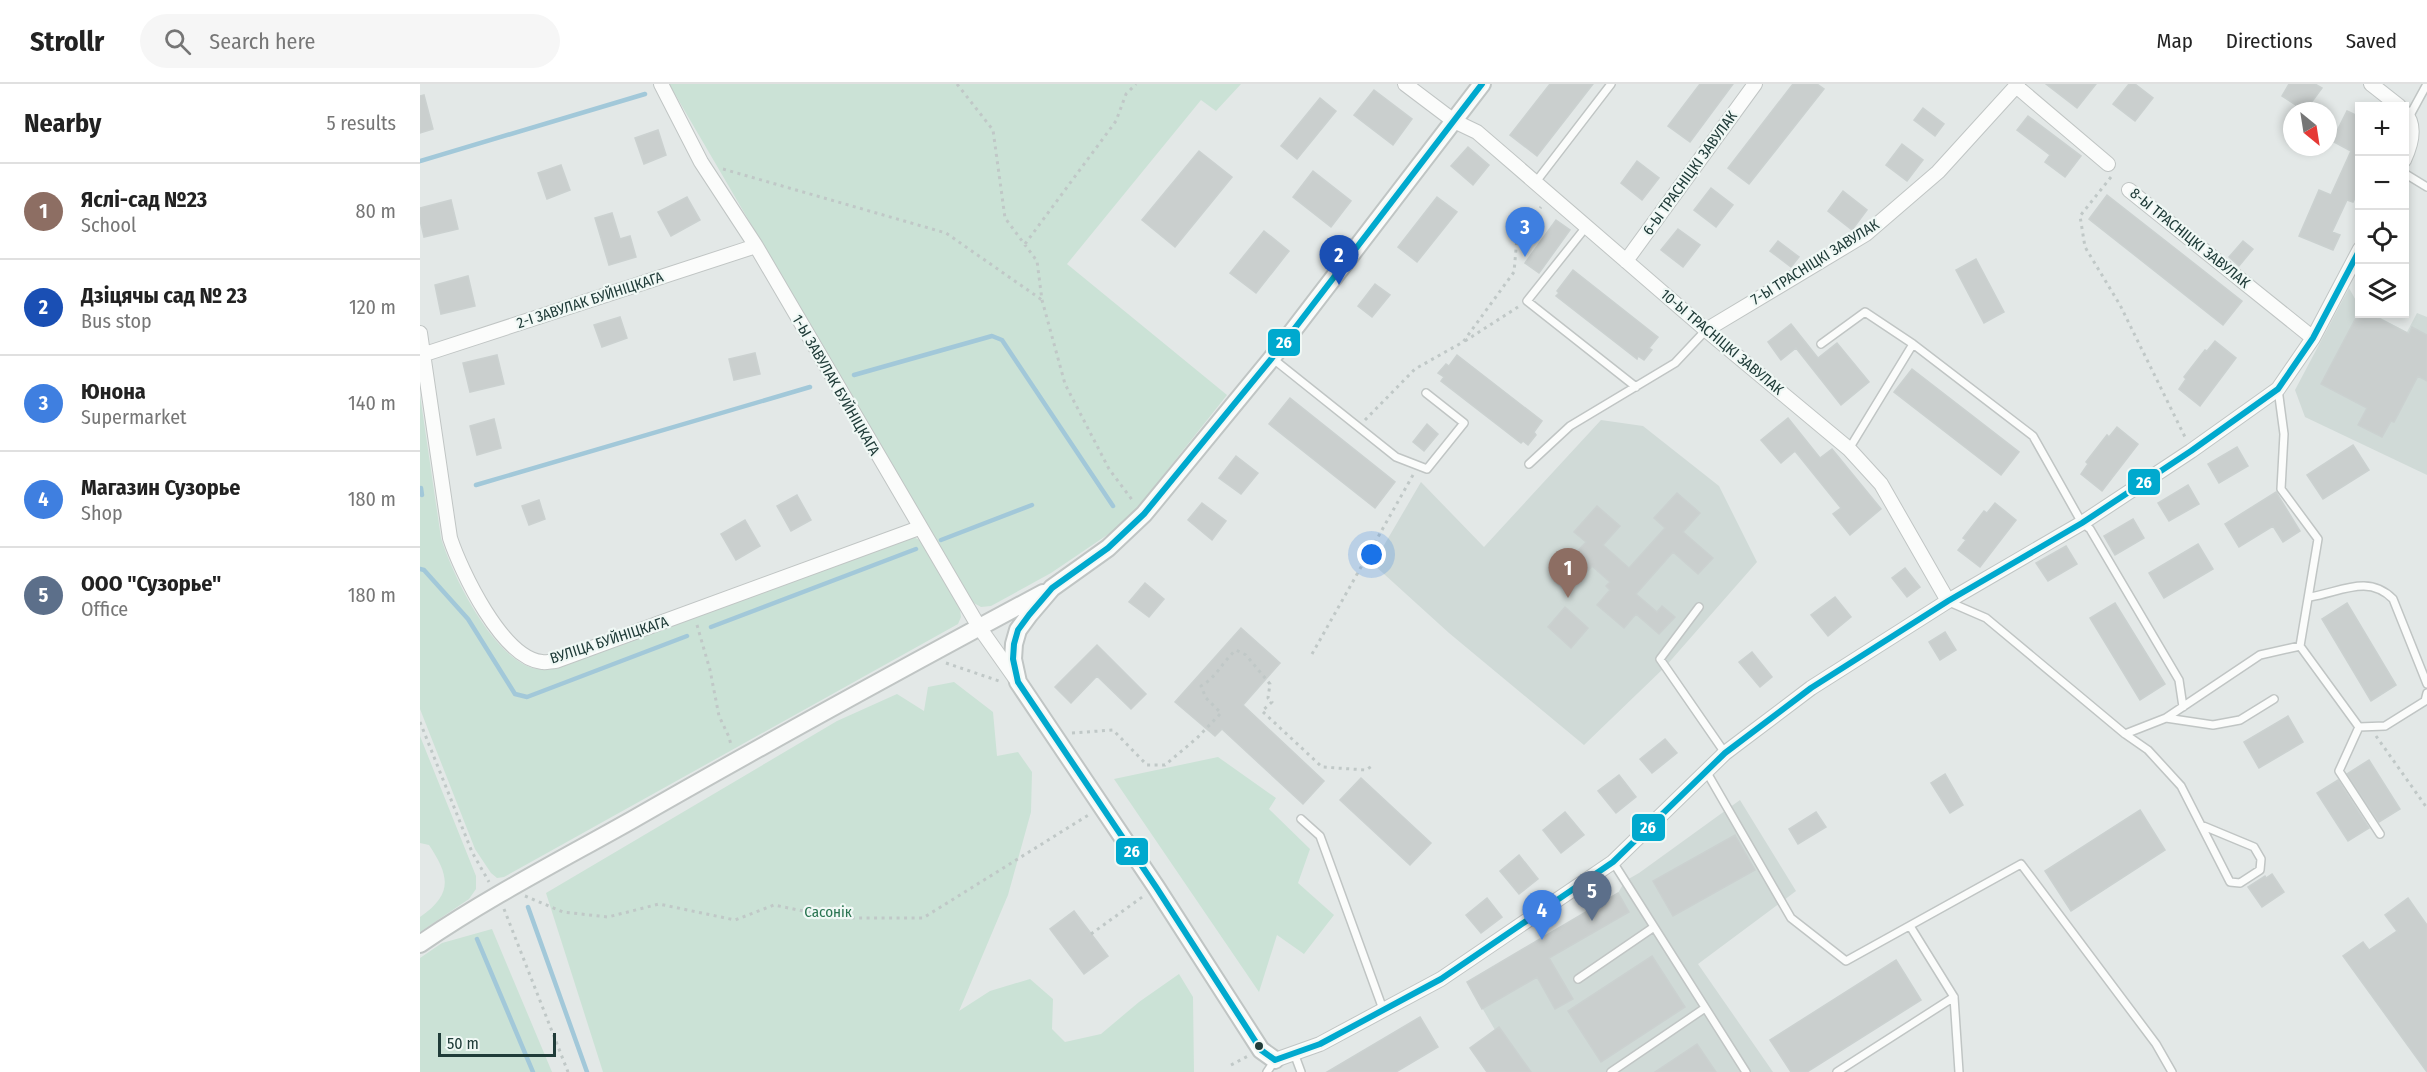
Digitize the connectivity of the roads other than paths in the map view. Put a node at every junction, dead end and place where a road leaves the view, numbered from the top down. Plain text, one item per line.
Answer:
1 (661, 84) edge
2 (1405, 84) edge
3 (1482, 84) edge
4 (1611, 84) edge
5 (1755, 84) edge
6 (2371, 84) edge
7 (2427, 84) edge
8 (2017, 85) edge
9 (2392, 102) edge
10 (2409, 106) edge
11 (1454, 121) junction
12 (2409, 131) edge
13 (2409, 149) edge
14 (2112, 167) road end
15 (2409, 175) edge
16 (1535, 183) junction
17 (2427, 187) edge
18 (2130, 190) dead end
19 (1586, 227) junction
20 (756, 246) junction
21 (2355, 258) edge
22 (1626, 261) junction
23 (1706, 330) junction
24 (420, 333) edge
25 (2313, 338) junction
26 (1821, 344) dead end
27 (1913, 344) junction
28 (425, 354) junction
29 (1272, 358) junction
30 (1636, 387) junction
31 (2278, 389) junction
32 (1426, 393) dead end
33 (1849, 449) junction
34 (1529, 464) dead end
35 (2082, 523) junction
36 (919, 528) junction
37 (1052, 588) junction
38 (2310, 597) junction
39 (1948, 601) junction
40 (1699, 607) dead end
41 (978, 627) junction
42 (2300, 646) junction
43 (1011, 683) junction
44 (2427, 684) edge
45 (2427, 693) edge
46 (2274, 699) dead end
47 (2183, 707) junction
48 (2166, 718) junction
49 (2359, 728) junction
50 (2125, 734) junction
51 (1725, 753) junction
52 (1706, 771) junction
53 (1301, 819) dead end
54 (2201, 825) junction
55 (2380, 834) dead end
56 (1613, 862) junction
57 (1910, 926) junction
58 (1654, 927) junction
59 (420, 944) edge
60 (1578, 979) dead end
61 (1954, 997) junction
62 (1706, 1008) junction
63 (1384, 1012) junction
64 (1294, 1053) junction
65 (1271, 1066) edge
66 (1301, 1072) edge
67 (1611, 1072) edge
68 (1746, 1072) edge
69 (1837, 1072) edge
70 (1959, 1072) edge
71 (2172, 1072) edge

1 - 20 street, 1-Ы ЗАВУЛАК БУЙНІЦКАГА
2 - 11 street, 10-Ы ТРАСНІЦКІ ЗАВУЛАК
3 - 11 street
4 - 16 lane
5 - 22 street, 6-Ы ТРАСНІЦКІ ЗАВУЛАК
6 - 9 street
7 - 10 lane
8 - 14 street
8 - 23 street, 7-Ы ТРАСНІЦКІ ЗАВУЛАК
11 - 16 street, 10-Ы ТРАСНІЦКІ ЗАВУЛАК
11 - 29 street
12 - 13 street
15 - 17 lane
16 - 19 street, 10-Ы ТРАСНІЦКІ ЗАВУЛАК
18 - 25 street, 8-Ы ТРАСНІЦКІ ЗАВУЛАК
19 - 22 street, 10-Ы ТРАСНІЦКІ ЗАВУЛАК
19 - 30 lane
20 - 28 street, 2-І ЗАВУЛАК БУЙНІЦКАГА
20 - 36 street, 1-Ы ЗАВУЛАК БУЙНІЦКАГА
21 - 25 street
22 - 23 street, 10-Ы ТРАСНІЦКІ ЗАВУЛАК
23 - 30 lane
23 - 33 street, 10-Ы ТРАСНІЦКІ ЗАВУЛАК
24 - 28 street, ВУЛІЦА БУЙНІЦКАГА
25 - 31 street
26 - 27 lane
27 - 33 lane
27 - 35 lane
28 - 36 street, ВУЛІЦА БУЙНІЦКАГА
29 - 32 lane
29 - 37 street
30 - 34 lane
31 - 35 street
31 - 38 lane
33 - 39 street, 10-Ы ТРАСНІЦКІ ЗАВУЛАК
35 - 39 street
35 - 47 lane
36 - 41 street, 1-Ы ЗАВУЛАК БУЙНІЦКАГА
37 - 41 street
37 - 43 street
38 - 42 lane
38 - 44 lane
39 - 50 lane
39 - 51 street
40 - 51 lane
41 - 43 street, 1-Ы ЗАВУЛАК БУЙНІЦКАГА
41 - 59 street
42 - 47 lane
42 - 49 lane
43 - 65 street
45 - 49 lane
46 - 48 lane
47 - 48 lane
48 - 50 lane
49 - 55 lane
50 - 54 lane
51 - 52 street
52 - 56 street
52 - 57 lane
53 - 63 lane
54 - 54 lane
56 - 58 lane
56 - 63 street
57 - 61 lane
57 - 71 lane
58 - 60 lane
58 - 62 lane
61 - 69 lane
61 - 70 lane
62 - 67 lane
62 - 68 lane
63 - 64 street
64 - 65 street
64 - 66 lane

